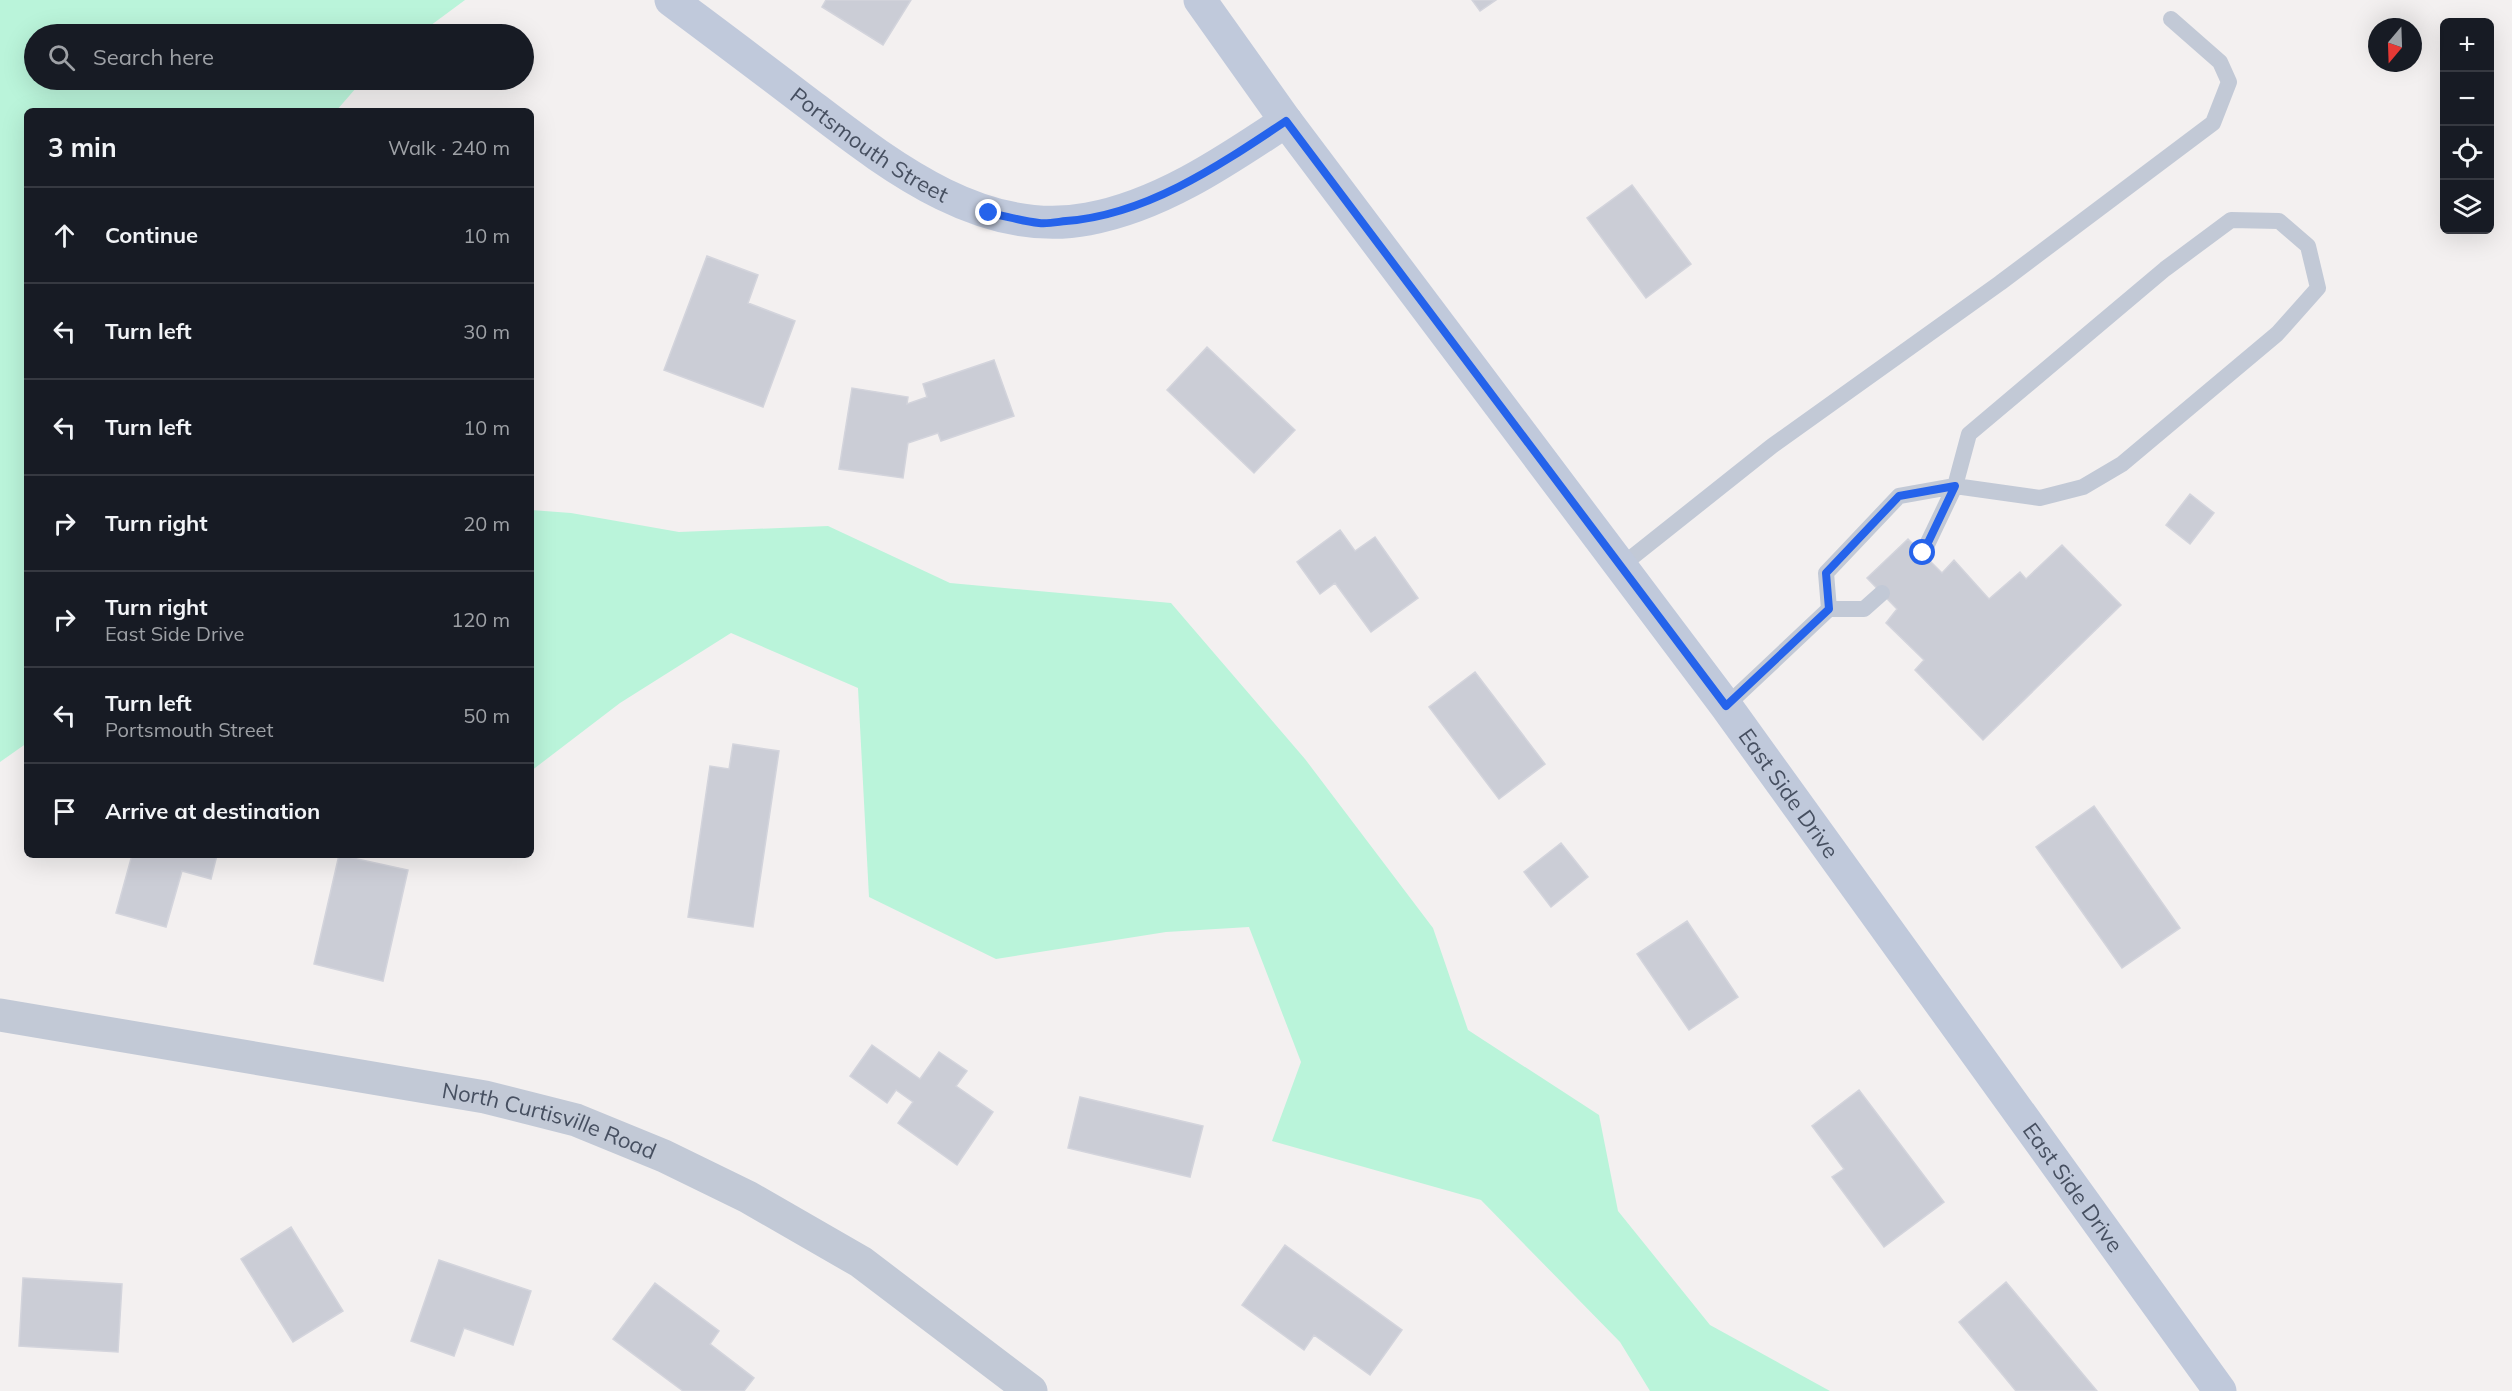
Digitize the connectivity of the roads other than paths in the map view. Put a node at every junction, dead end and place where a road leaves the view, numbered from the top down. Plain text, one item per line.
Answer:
1 (671, 0) edge
2 (1200, 0) edge
3 (2171, 19) dead end
4 (1286, 121) junction
5 (1955, 486) junction
6 (1923, 553) dead end
7 (1621, 566) junction
8 (1882, 593) dead end
9 (1829, 609) junction
10 (1726, 706) junction
11 (0, 1015) edge
12 (1031, 1391) edge
13 (2220, 1391) edge

1 - 4 main road, Portsmouth Street
2 - 4 main road, East Side Drive
3 - 7 lane
4 - 7 main road, East Side Drive
5 - 5 lane
5 - 6 lane
5 - 9 lane
7 - 10 main road, East Side Drive
8 - 9 lane
9 - 10 lane
10 - 13 main road, East Side Drive
11 - 12 street, North Curtisville Road

